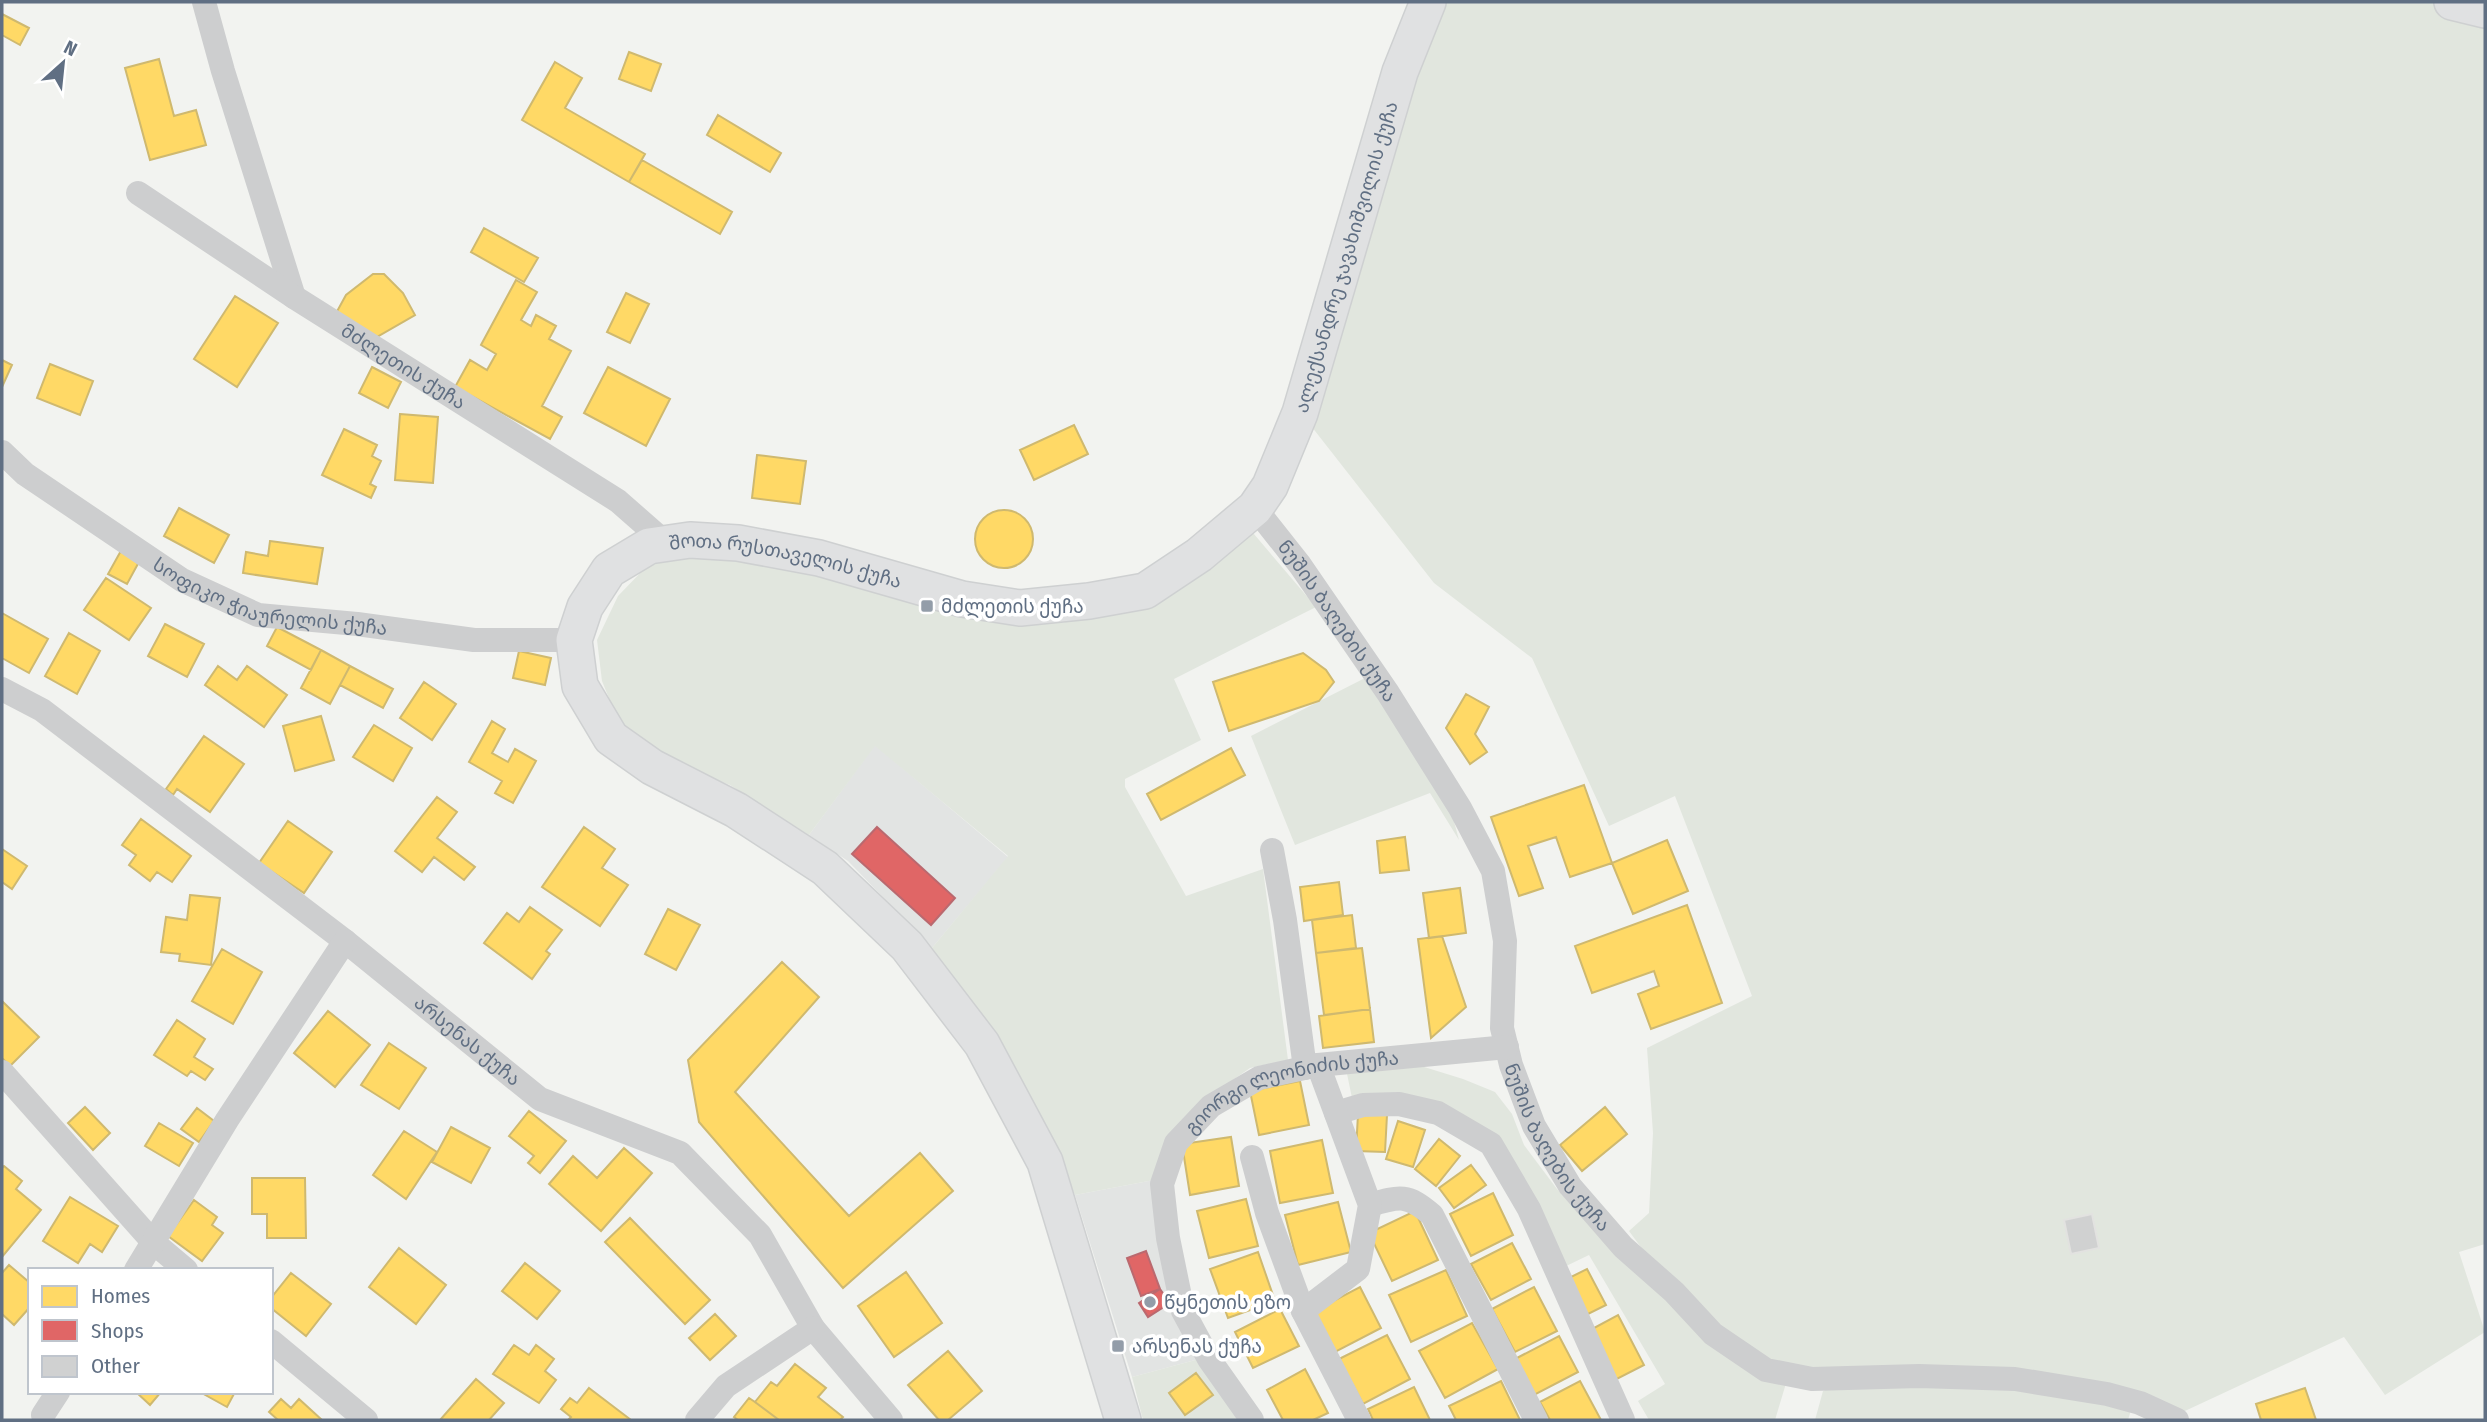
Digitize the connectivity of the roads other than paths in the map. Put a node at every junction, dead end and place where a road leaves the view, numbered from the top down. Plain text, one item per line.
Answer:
1 (204, 2) edge
2 (1428, 2) edge
3 (2452, 2) edge
4 (2485, 10) edge
5 (138, 193) dead end
6 (294, 297) junction
7 (2, 452) edge
8 (1255, 508) junction
9 (667, 544) junction
10 (573, 640) junction
11 (2, 689) edge
12 (1272, 850) dead end
13 (345, 941) junction
14 (1507, 1047) junction
15 (1311, 1067) junction
16 (2, 1072) edge
17 (10, 1100) edge
18 (1336, 1113) junction
19 (1252, 1157) dead end
20 (1370, 1205) junction
21 (153, 1243) junction
22 (137, 1268) edge
23 (184, 1268) edge
24 (1303, 1311) junction
25 (813, 1328) junction
26 (273, 1343) edge
27 (57, 1394) edge
28 (2138, 1412) edge
29 (43, 1415) dead end
30 (366, 1420) edge
31 (697, 1420) edge
32 (891, 1420) edge
33 (1123, 1420) edge
34 (1252, 1420) edge
35 (1359, 1420) edge
36 (1536, 1420) edge
37 (1623, 1420) edge
38 (2177, 1420) edge

1 - 6 street
2 - 8 main road, ალექსანდრე ჯავახიშვილის ქუჩა
3 - 4 main road
5 - 6 street, მძლეთის ქუჩა
6 - 9 street, მძლეთის ქუჩა
7 - 10 street, სოფიკო ჭიაურელის ქუჩა
8 - 9 main road, შოთა რუსთაველის ქუჩა
8 - 14 street, ნუშის ბაღების ქუჩა
9 - 10 main road, შოთა რუსთაველის ქუჩა
10 - 33 main road, შოთა რუსთაველის ქუჩა
11 - 13 street, არსენას ქუჩა
12 - 15 street
13 - 21 street
13 - 25 street, არსენას ქუჩა
14 - 15 street, გიორგი ლეონიძის ქუჩა
14 - 28 street, ნუშის ბაღების ქუჩა
15 - 18 street
15 - 34 street, გიორგი ლეონიძის ქუჩა
16 - 17 street
17 - 21 street
18 - 20 street
18 - 37 street
19 - 24 street
20 - 24 street
20 - 36 street
21 - 22 street
21 - 23 street
24 - 35 street
25 - 31 street
25 - 32 street, არსენას ქუჩა
26 - 30 street
27 - 29 street
28 - 38 street, ნუშის ბაღების ქუჩა

